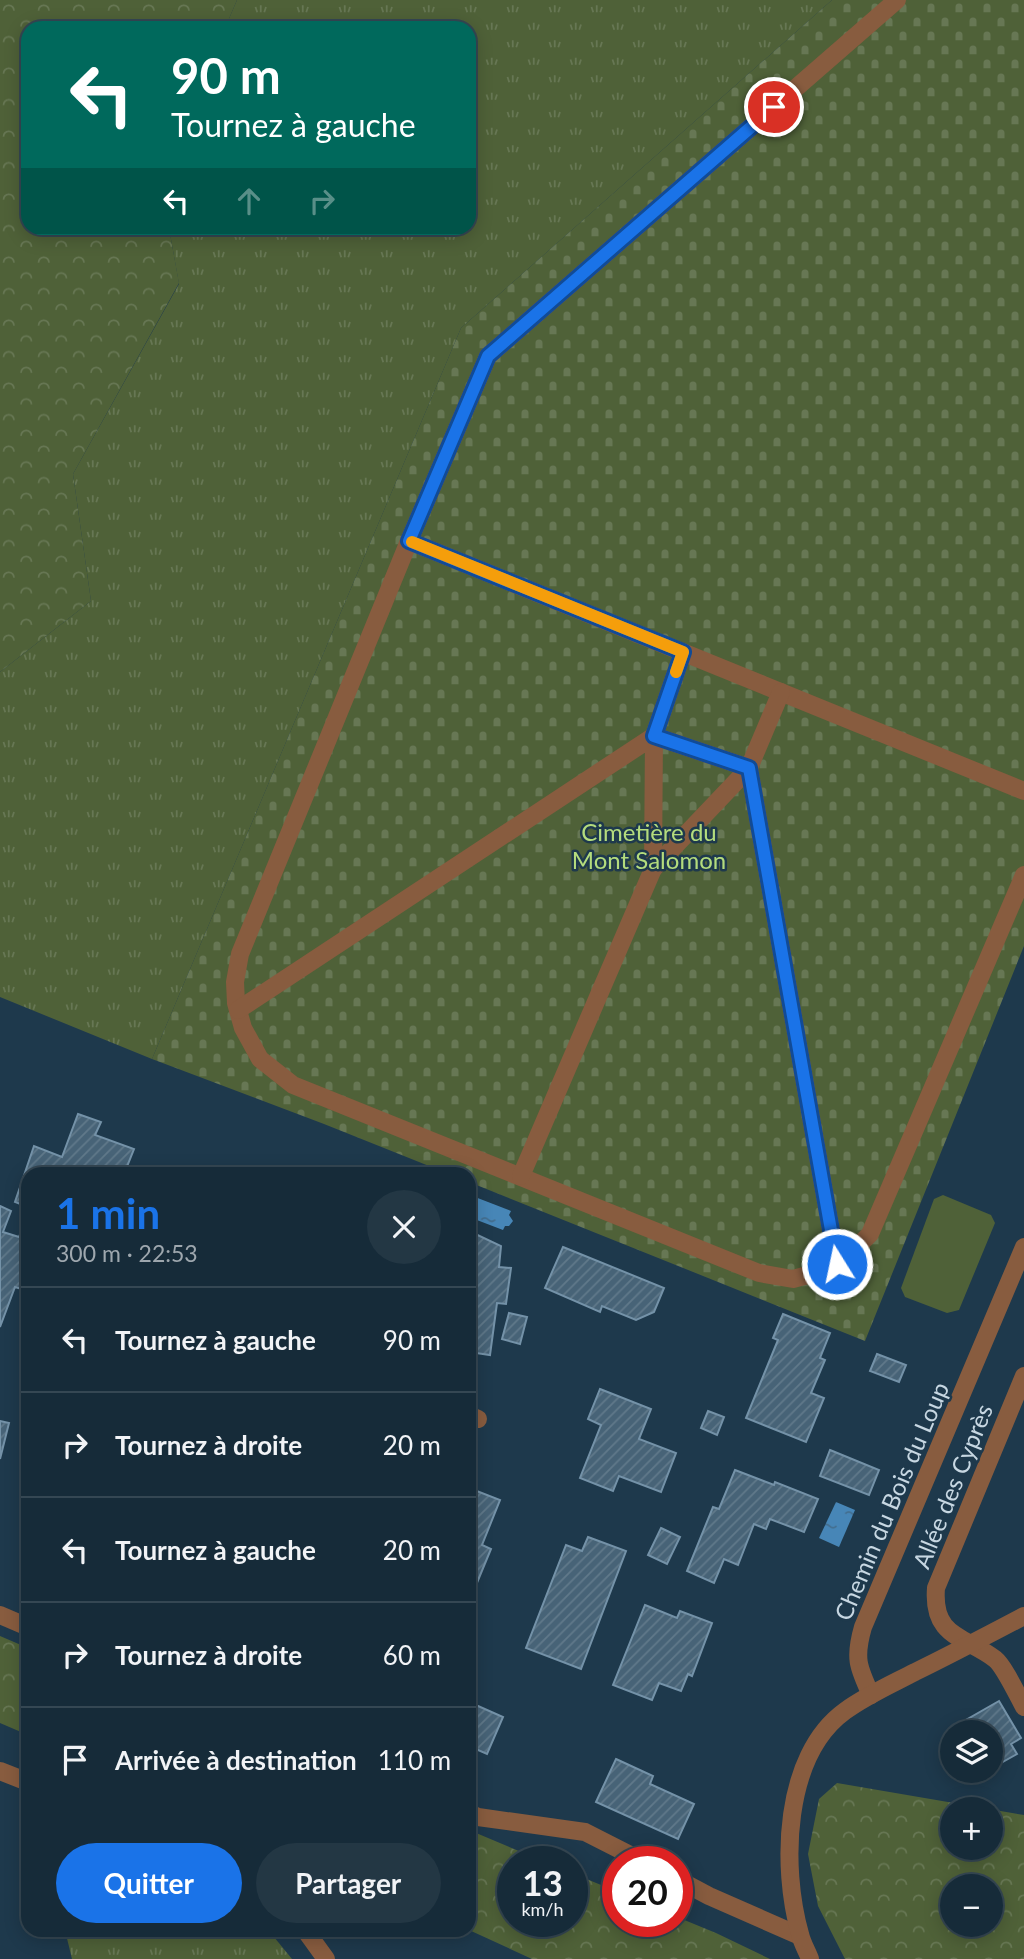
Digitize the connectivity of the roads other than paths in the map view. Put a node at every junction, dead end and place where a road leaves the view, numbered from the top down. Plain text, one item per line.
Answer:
1 (897, 0) edge
2 (409, 541) junction
3 (683, 652) junction
4 (781, 692) junction
5 (654, 736) junction
6 (749, 768) junction
7 (1024, 791) edge
8 (653, 869) junction
9 (1024, 874) edge
10 (238, 1010) junction
11 (521, 1177) junction
12 (1024, 1247) edge
13 (837, 1264) junction
14 (1024, 1376) edge
15 (0, 1615) edge
16 (1024, 1616) edge
17 (21, 1624) edge
18 (969, 1645) junction
19 (871, 1695) junction
20 (1024, 1707) edge
21 (0, 1771) edge
22 (21, 1779) edge
23 (476, 1816) edge
24 (613, 1846) edge
25 (693, 1888) edge
26 (800, 1936) junction
27 (310, 1937) edge
28 (326, 1959) edge
29 (810, 1959) edge

1 - 2 street
2 - 3 street
2 - 10 street
3 - 4 street
3 - 5 street
4 - 6 street
4 - 7 street
5 - 6 street
5 - 8 street
5 - 10 street
6 - 8 street
6 - 13 street
8 - 11 street
9 - 13 street
10 - 11 street
11 - 13 street
12 - 19 street, Chemin du Bois du Loup
14 - 18 street, Allée des Cyprès
15 - 17 street
16 - 18 street
18 - 19 street
18 - 20 street, Allée des Cyprès
19 - 26 street
21 - 22 street
23 - 24 street
25 - 26 street
26 - 29 street
27 - 28 street

